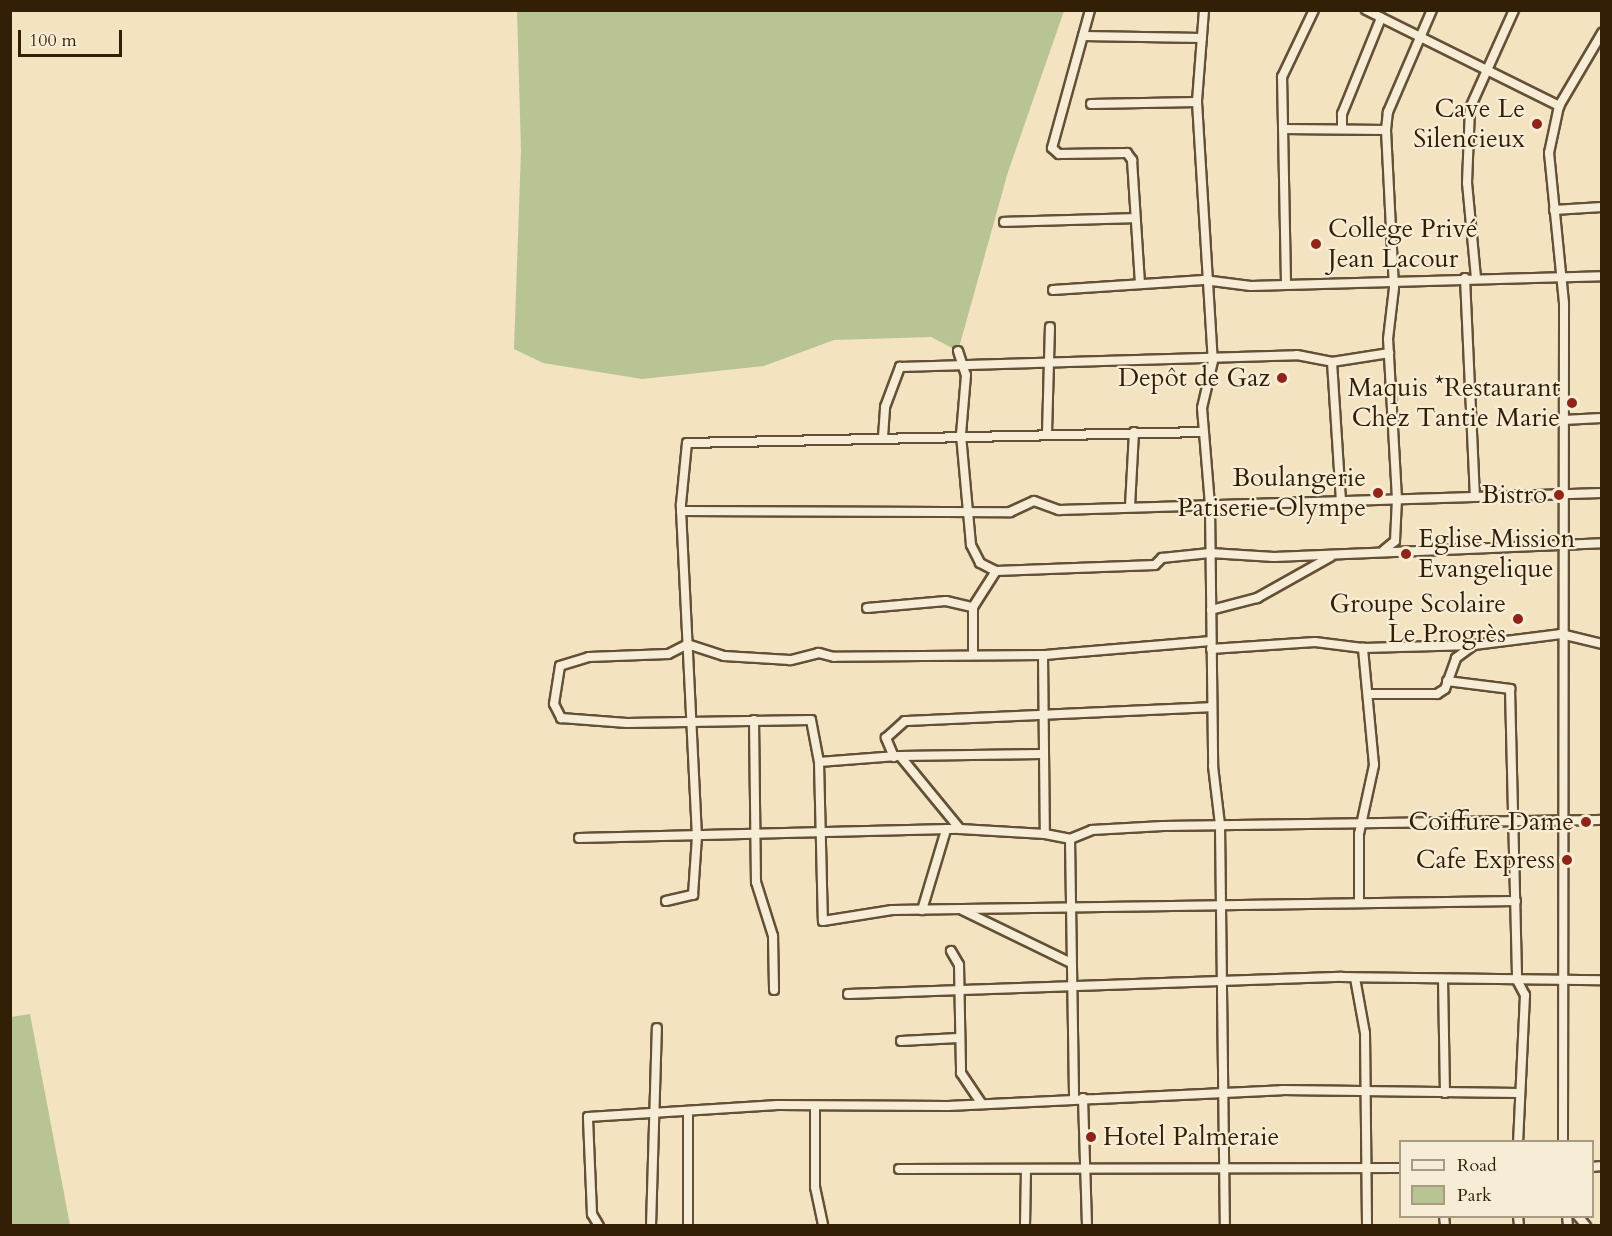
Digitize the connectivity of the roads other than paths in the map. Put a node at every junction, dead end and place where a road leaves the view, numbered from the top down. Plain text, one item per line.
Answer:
1 (1090, 10) edge
2 (1203, 10) edge
3 (1314, 10) edge
4 (1366, 10) edge
5 (1432, 10) edge
6 (1514, 10) edge
7 (1381, 18) junction
8 (1083, 36) junction
9 (1419, 36) junction
10 (1202, 38) junction
11 (1600, 39) edge
12 (1484, 69) junction
13 (1197, 102) junction
14 (1090, 104) dead end
15 (1559, 106) junction
16 (1342, 127) junction
17 (1283, 129) junction
18 (1386, 130) junction
19 (1602, 207) edge
20 (1554, 210) junction
21 (1135, 218) junction
22 (1004, 222) dead end
23 (1559, 274) junction
24 (1602, 276) edge
25 (1465, 278) junction
26 (1476, 278) junction
27 (1204, 280) junction
28 (1393, 280) junction
29 (1140, 283) junction
30 (1286, 283) junction
31 (1053, 290) dead end
32 (1050, 327) dead end
33 (958, 351) dead end
34 (1389, 353) junction
35 (1213, 361) junction
36 (1051, 362) junction
37 (1332, 362) junction
38 (965, 364) junction
39 (1602, 418) edge
40 (1563, 420) junction
41 (1134, 432) junction
42 (1203, 432) junction
43 (1047, 434) junction
44 (961, 435) junction
45 (883, 437) junction
46 (1566, 493) junction
47 (1602, 493) edge
48 (1475, 496) junction
49 (1397, 499) junction
50 (1341, 500) junction
51 (1130, 506) junction
52 (1210, 506) junction
53 (681, 511) junction
54 (968, 511) junction
55 (1567, 543) junction
56 (1602, 543) edge
57 (1381, 551) junction
58 (1210, 553) junction
59 (1340, 554) junction
60 (996, 571) junction
61 (973, 607) junction
62 (867, 608) dead end
63 (1211, 610) junction
64 (1561, 634) junction
65 (688, 644) junction
66 (1602, 644) edge
67 (1211, 645) junction
68 (1474, 645) junction
69 (1363, 648) junction
70 (973, 654) junction
71 (1043, 655) junction
72 (1447, 681) junction
73 (1368, 694) junction
74 (1211, 706) junction
75 (1043, 716) junction
76 (754, 720) junction
77 (693, 722) junction
78 (1042, 754) junction
79 (897, 756) junction
80 (819, 762) junction
81 (1563, 820) junction
82 (1602, 820) edge
83 (1516, 821) junction
84 (1365, 822) junction
85 (1220, 825) junction
86 (960, 829) junction
87 (946, 830) junction
88 (820, 831) junction
89 (758, 834) junction
90 (1045, 834) junction
91 (697, 837) junction
92 (579, 838) dead end
93 (1070, 839) junction
94 (666, 901) dead end
95 (1516, 901) junction
96 (1359, 903) junction
97 (1220, 905) junction
98 (1070, 909) junction
99 (922, 910) junction
100 (962, 910) junction
101 (951, 951) dead end
102 (1071, 963) junction
103 (1566, 976) junction
104 (1355, 978) junction
105 (1443, 980) junction
106 (1517, 980) junction
107 (1602, 980) edge
108 (1220, 983) junction
109 (1071, 986) junction
110 (774, 990) dead end
111 (958, 993) junction
112 (848, 994) dead end
113 (657, 1028) dead end
114 (958, 1038) junction
115 (901, 1041) dead end
116 (1221, 1092) junction
117 (1363, 1093) junction
118 (1444, 1093) junction
119 (1519, 1093) junction
120 (1078, 1098) junction
121 (982, 1104) junction
122 (814, 1106) junction
123 (651, 1113) junction
124 (688, 1113) junction
125 (1518, 1140) edge
126 (1563, 1140) edge
127 (1085, 1167) junction
128 (1365, 1167) junction
129 (1225, 1168) junction
130 (1399, 1168) edge
131 (899, 1169) dead end
132 (1026, 1169) junction
133 (599, 1226) edge
134 (651, 1226) edge
135 (688, 1226) edge
136 (823, 1226) edge
137 (1025, 1226) edge
138 (1087, 1226) edge
139 (1225, 1226) edge
140 (1367, 1226) edge

1 - 8 street
2 - 10 street
3 - 17 street
4 - 7 street
5 - 9 street
6 - 12 street
7 - 9 street
7 - 16 street
8 - 10 street
8 - 21 street
9 - 12 street
9 - 18 street
10 - 13 street
11 - 15 street
12 - 15 street
12 - 26 street
13 - 14 street
13 - 27 street
15 - 20 street
16 - 17 street
16 - 18 street
17 - 30 street
18 - 28 street
19 - 20 street
20 - 23 street
21 - 22 street
21 - 29 street
23 - 24 street
23 - 26 street
23 - 40 street
25 - 26 street
25 - 28 street
25 - 48 street
27 - 29 street
27 - 30 street
27 - 35 street
28 - 30 street
28 - 34 street
29 - 31 street
32 - 36 street
33 - 38 street
34 - 37 street
34 - 49 street
35 - 36 street
35 - 37 street
35 - 42 street
36 - 38 street
36 - 43 street
37 - 50 street
38 - 44 street
38 - 45 street
39 - 40 street
40 - 46 street
41 - 42 street
41 - 43 street
41 - 51 street
42 - 52 street
43 - 44 street
44 - 45 street
44 - 54 street
45 - 53 street
46 - 47 street
46 - 48 street
46 - 55 street
48 - 49 street
49 - 50 street
49 - 57 street
50 - 52 street
51 - 52 street
51 - 54 street
52 - 58 street
53 - 54 street
53 - 65 street
54 - 60 street
55 - 56 street
55 - 57 street
55 - 64 street
57 - 59 street
58 - 59 street
58 - 60 street
58 - 63 street
59 - 63 street
60 - 61 street
61 - 62 street
61 - 70 street
63 - 67 street
64 - 66 street
64 - 68 street
64 - 81 street
65 - 70 street
65 - 77 street
65 - 77 street
67 - 69 street
67 - 71 street
67 - 74 street
68 - 69 street
68 - 72 street
69 - 73 street
70 - 71 street
71 - 75 street
72 - 73 street
72 - 83 street
73 - 84 street
74 - 75 street
74 - 85 street
75 - 78 street
75 - 79 street
76 - 77 street
76 - 80 street
76 - 89 street
77 - 91 street
78 - 79 street
78 - 90 street
79 - 80 street
79 - 86 street
80 - 88 street
81 - 82 street
81 - 83 street
81 - 103 street
83 - 84 street
83 - 95 street
84 - 85 street
84 - 96 street
85 - 93 street
85 - 97 street
86 - 87 street
86 - 90 street
87 - 88 street
87 - 99 street
88 - 89 street
88 - 99 street
89 - 91 street
89 - 110 street
90 - 93 street
91 - 92 street
91 - 94 street
93 - 98 street
95 - 96 street
95 - 106 street
96 - 97 street
97 - 98 street
97 - 108 street
98 - 100 street
98 - 102 street
99 - 100 street
100 - 102 street
101 - 111 street
102 - 109 street
103 - 106 street
103 - 107 street
103 - 126 street
104 - 105 street
104 - 108 street
104 - 117 street
105 - 106 street
105 - 118 street
106 - 119 street
108 - 109 street
108 - 116 street
109 - 111 street
109 - 120 street
111 - 112 street
111 - 114 street
113 - 123 street
114 - 115 street
114 - 121 street
116 - 117 street
116 - 120 street
116 - 129 street
117 - 118 street
117 - 128 street
118 - 119 street
119 - 125 street
120 - 121 street
120 - 127 street
121 - 122 street
122 - 124 street
122 - 136 street
123 - 124 street
123 - 133 street
123 - 134 street
124 - 135 street
127 - 129 street
127 - 132 street
127 - 138 street
128 - 129 street
128 - 130 street
128 - 140 street
129 - 139 street
131 - 132 street
132 - 137 street

